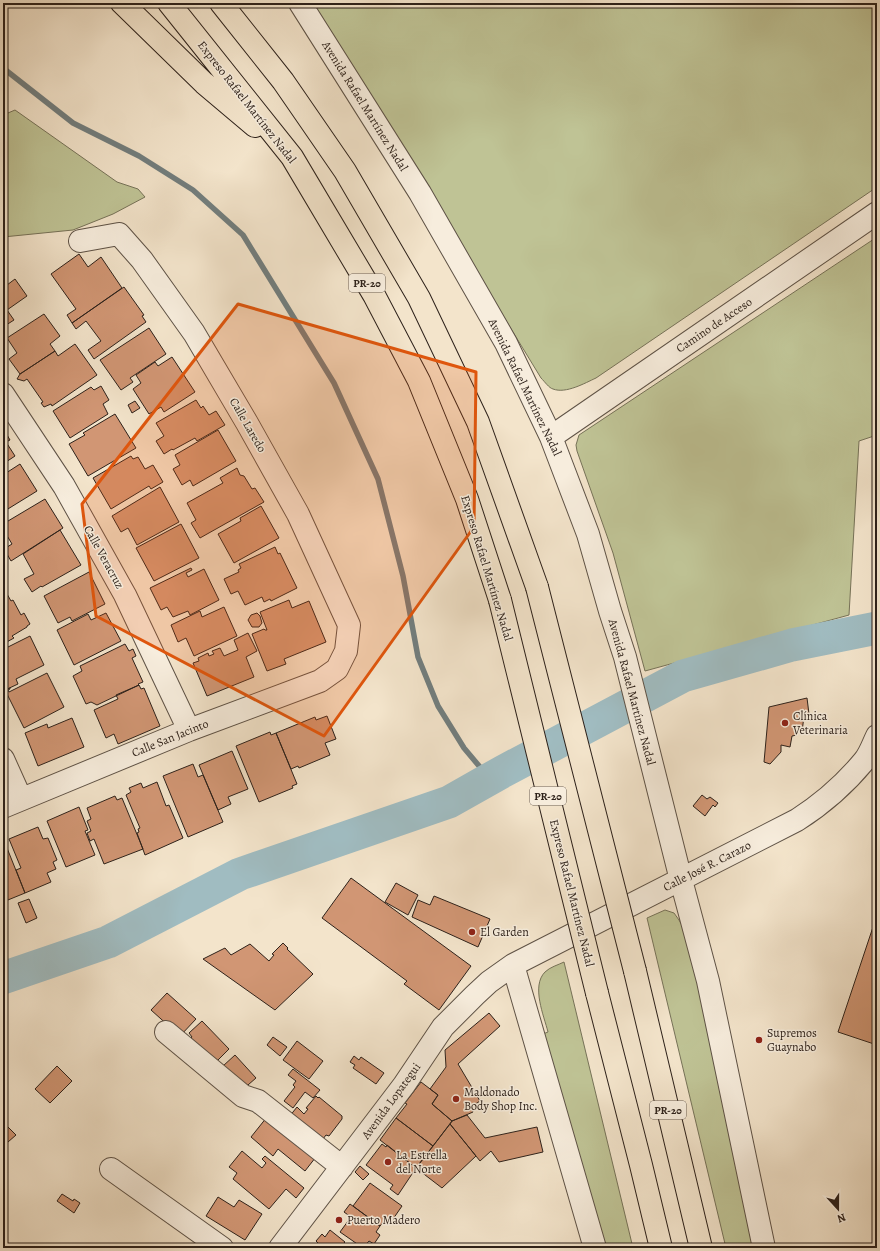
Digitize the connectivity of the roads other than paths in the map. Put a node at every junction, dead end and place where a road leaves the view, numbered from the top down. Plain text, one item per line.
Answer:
1 (122, 3) edge
2 (169, 3) edge
3 (300, 3) edge
4 (226, 7) edge
5 (292, 157) junction
6 (877, 213) edge
7 (80, 241) dead end
8 (3, 394) edge
9 (551, 436) junction
10 (337, 669) joint
11 (189, 730) junction
12 (877, 736) edge
13 (871, 756) edge
14 (3, 759) edge
15 (12, 803) edge
16 (680, 880) junction
17 (513, 965) junction
18 (166, 1032) dead end
19 (342, 1167) junction
20 (111, 1169) dead end
21 (222, 1248) edge
22 (280, 1248) edge
23 (594, 1248) edge
24 (661, 1248) edge
25 (701, 1248) edge
26 (764, 1248) edge

1 - 5 highway
2 - 5 highway, Expreso Rafael Martínez Nadal / PR-20
3 - 9 street, Avenida Rafael Martínez Nadal
4 - 25 highway, PR-20, bridge
5 - 24 highway, Expreso Rafael Martínez Nadal / PR-20, bridge
6 - 9 street, Camino de Acceso
7 - 10 street, Calle Laredo
8 - 11 street, Calle Veracruz
9 - 16 street, Avenida Rafael Martínez Nadal
10 - 11 street, Calle San Jacinto
11 - 15 street, Calle San Jacinto
12 - 13 street, Calle José R. Carazo
13 - 16 street, Calle José R. Carazo
14 - 15 street
16 - 17 street, Calle José R. Carazo
16 - 26 street, Avenida Rafael Martínez Nadal
17 - 19 street, Avenida Lopategui
17 - 23 street
18 - 19 street
19 - 22 street, Avenida Lopategui
20 - 21 street

